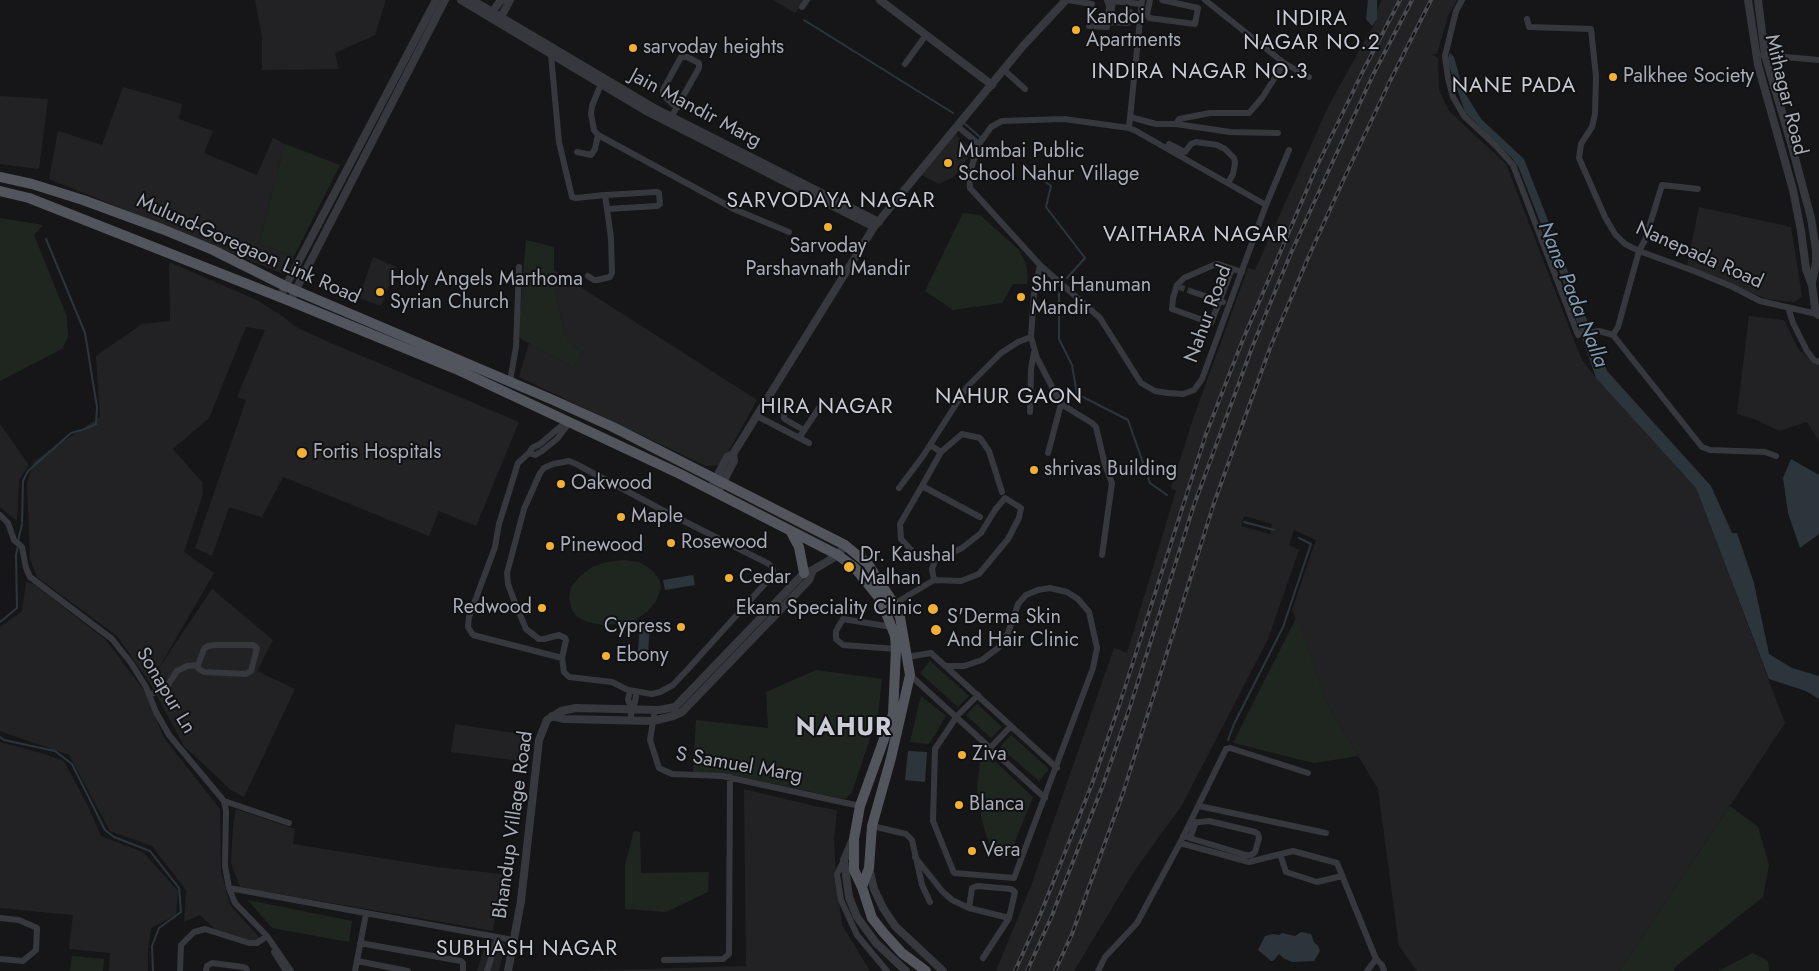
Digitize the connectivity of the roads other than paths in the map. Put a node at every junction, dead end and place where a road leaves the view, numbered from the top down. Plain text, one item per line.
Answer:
1 (436, 0) edge
2 (445, 0) edge
3 (501, 0) edge
4 (510, 0) edge
5 (807, 0) edge
6 (880, 0) edge
7 (1067, 0) edge
8 (1106, 0) edge
9 (1150, 0) edge
10 (1162, 0) edge
11 (1205, 0) edge
12 (1462, 0) edge
13 (1748, 0) edge
14 (1758, 0) edge
15 (467, 1) edge
16 (1142, 2) edge
17 (1092, 4) dead end
18 (802, 7) dead end
19 (1130, 12) dead end
20 (491, 14) junction
21 (1527, 19) dead end
22 (500, 20) junction
23 (1089, 26) dead end
24 (926, 35) junction
25 (416, 46) junction
26 (545, 47) junction
27 (551, 55) junction
28 (1761, 56) junction
29 (1819, 60) edge
30 (1284, 63) junction
31 (905, 64) dead end
32 (576, 66) junction
33 (1004, 70) junction
34 (593, 76) junction
35 (1309, 77) dead end
36 (600, 84) junction
37 (992, 85) junction
38 (1026, 89) dead end
39 (617, 90) junction
40 (677, 108) junction
41 (1130, 117) junction
42 (670, 120) junction
43 (377, 121) junction
44 (1176, 124) junction
45 (957, 126) junction
46 (1129, 128) junction
47 (1278, 133) dead end
48 (598, 135) junction
49 (979, 144) junction
50 (1169, 144) dead end
51 (1175, 150) junction
52 (1289, 150) dead end
53 (577, 152) dead end
54 (350, 164) junction
55 (358, 168) junction
56 (0, 177) edge
57 (1228, 183) junction
58 (1698, 189) dead end
59 (0, 191) edge
60 (605, 195) junction
61 (1266, 206) junction
62 (607, 209) junction
63 (322, 216) junction
64 (331, 220) junction
65 (318, 225) junction
66 (876, 225) junction
67 (327, 229) junction
68 (789, 232) dead end
69 (1639, 251) junction
70 (1040, 265) junction
71 (519, 267) dead end
72 (1232, 269) junction
73 (1242, 272) junction
74 (588, 276) dead end
75 (1812, 285) junction
76 (290, 289) junction
77 (1193, 292) tunnel mouth
78 (285, 299) junction
79 (1220, 301) junction
80 (1230, 304) junction
81 (1788, 307) junction
82 (1818, 314) edge
83 (1613, 335) junction
84 (1031, 337) junction
85 (1034, 349) junction
86 (445, 360) junction
87 (1819, 362) edge
88 (510, 381) junction
89 (823, 402) dead end
90 (1061, 404) junction
91 (784, 408) dead end
92 (1030, 412) dead end
93 (757, 416) junction
94 (786, 420) junction
95 (568, 421) junction
96 (781, 428) junction
97 (804, 430) junction
98 (798, 438) junction
99 (809, 443) dead end
100 (930, 445) junction
101 (942, 452) junction
102 (1048, 453) dead end
103 (1776, 456) dead end
104 (719, 481) junction
105 (922, 486) junction
106 (899, 488) dead end
107 (713, 492) junction
108 (1002, 492) dead end
109 (0, 515) edge
110 (980, 517) dead end
111 (790, 531) junction
112 (845, 545) junction
113 (838, 555) junction
114 (1102, 555) dead end
115 (917, 556) dead end
116 (808, 572) junction
117 (934, 580) junction
118 (894, 604) junction
119 (892, 627) junction
120 (896, 649) junction
121 (907, 657) junction
122 (562, 658) junction
123 (727, 660) junction
124 (198, 665) junction
125 (946, 666) junction
126 (910, 675) junction
127 (699, 682) junction
128 (705, 689) junction
129 (149, 695) junction
130 (632, 695) dead end
131 (978, 695) junction
132 (683, 698) junction
133 (690, 704) junction
134 (632, 709) junction
135 (655, 710) junction
136 (552, 716) junction
137 (957, 716) junction
138 (630, 721) junction
139 (653, 721) junction
140 (1011, 726) junction
141 (991, 748) junction
142 (1057, 768) junction
143 (1308, 773) dead end
144 (730, 777) junction
145 (1045, 798) junction
146 (224, 801) junction
147 (860, 806) junction
148 (1199, 806) junction
149 (1193, 822) junction
150 (289, 823) dead end
151 (872, 826) junction
152 (1326, 833) dead end
153 (854, 838) junction
154 (1184, 839) junction
155 (1280, 854) junction
156 (915, 857) junction
157 (844, 860) junction
158 (869, 868) junction
159 (1342, 876) junction
160 (862, 887) junction
161 (229, 888) junction
162 (930, 902) dead end
163 (969, 908) junction
164 (366, 914) junction
165 (0, 918) edge
166 (1009, 918) junction
167 (498, 937) junction
168 (267, 939) junction
169 (513, 940) junction
170 (360, 943) junction
171 (983, 958) dead end
172 (0, 959) edge
173 (1376, 959) junction
174 (664, 960) dead end
175 (357, 961) junction
176 (180, 971) edge
177 (206, 971) edge
178 (247, 971) edge
179 (286, 971) edge
180 (292, 971) edge
181 (355, 971) edge
182 (408, 971) edge
183 (463, 971) edge
184 (487, 971) edge
185 (508, 971) edge
186 (887, 971) edge
187 (906, 971) edge
188 (926, 971) edge
189 (943, 971) edge
190 (1098, 971) edge
191 (1367, 971) edge
192 (1384, 971) edge

1 - 25 street
2 - 25 street
3 - 20 street
4 - 22 street
5 - 18 street
6 - 24 street
7 - 17 street
7 - 33 street
8 - 23 street
9 - 10 street
11 - 30 street
12 - 83 street
13 - 28 street, Mithagar Road
14 - 28 street, Mithagar Road
15 - 20 street, Jain Mandir Marg
16 - 19 street
16 - 41 street
20 - 22 street, Jain Mandir Marg
21 - 69 street, Nanepada Road
22 - 26 street, Jain Mandir Marg
24 - 31 street
24 - 37 street
25 - 43 street
26 - 27 street, Jain Mandir Marg
26 - 32 street, Jain Mandir Marg
27 - 32 street, Jain Mandir Marg
27 - 60 street
28 - 29 street
28 - 75 street, Mithagar Road
28 - 75 street, Mithagar Road
30 - 35 street
30 - 44 street
32 - 34 street, Jain Mandir Marg
33 - 37 street
33 - 38 street
34 - 36 street, Jain Mandir Marg
34 - 39 street, Jain Mandir Marg
36 - 39 street, Jain Mandir Marg
36 - 48 street
37 - 45 street
39 - 42 street, Jain Mandir Marg
40 - 40 street
40 - 42 street
41 - 44 street
41 - 46 street
42 - 66 street, Jain Mandir Marg
43 - 54 street
43 - 55 street
44 - 47 street
45 - 49 street
45 - 66 street
46 - 49 street, Nahur Road
46 - 51 street, Nahur Road
48 - 53 street
48 - 68 street
49 - 70 street, Nahur Road
50 - 51 street
51 - 57 street, Nahur Road
51 - 57 street
52 - 61 street
54 - 55 street
54 - 63 street
55 - 64 street
56 - 76 main road, Mulund-Goregaon Link Road
57 - 61 street, Nahur Road
58 - 69 street
59 - 78 main road, Mulund-Goregaon Link Road
60 - 62 street
60 - 62 street
61 - 73 street, Nahur Road
62 - 74 street
63 - 64 street
63 - 65 street
64 - 67 street
65 - 67 street
65 - 76 street
66 - 93 street
67 - 76 street
69 - 81 street, Nanepada Road
69 - 83 street
70 - 80 street, Nahur Road
70 - 84 street
71 - 88 street
72 - 73 street
72 - 79 street
72 - 79 street
73 - 80 street, Nahur Road
75 - 82 street, Mithagar Road
76 - 78 street
76 - 86 main road, Mulund-Goregaon Link Road
77 - 79 street
78 - 86 main road, Mulund-Goregaon Link Road
79 - 80 street
81 - 82 street, Nanepada Road
81 - 87 street
83 - 103 street
84 - 85 street
84 - 100 street
85 - 90 street
85 - 92 street
86 - 88 main road, Mulund-Goregaon Link Road
86 - 95 main road, Mulund-Goregaon Link Road
88 - 104 main road, Mulund-Goregaon Link Road
89 - 97 street
90 - 102 street
90 - 114 street
91 - 94 street
93 - 96 street
93 - 104 street
94 - 96 street
94 - 97 street
95 - 107 main road, Mulund-Goregaon Link Road
95 - 122 street
96 - 98 street
97 - 98 street
98 - 99 street
100 - 101 street
100 - 106 street
101 - 105 street
101 - 108 street
104 - 107 street
104 - 112 main road, Mulund-Goregaon Link Road
105 - 110 street
105 - 115 street
107 - 111 main road, Mulund-Goregaon Link Road
109 - 129 street, Sonapur Ln
111 - 113 main road, Mulund-Goregaon Link Road
111 - 116 main road
112 - 113 street
112 - 118 main road, Mulund-Goregaon Link Road
113 - 116 street
113 - 119 main road, Mulund-Goregaon Link Road
116 - 123 street
117 - 117 street
117 - 118 street
118 - 121 main road, Mulund-Goregaon Link Road
119 - 120 main road, Mulund-Goregaon Link Road
119 - 120 street
120 - 147 main road, Mulund-Goregaon Link Road
121 - 125 street
121 - 126 main road, Mulund-Goregaon Link Road
122 - 122 street
123 - 127 street
123 - 128 street, Bhandup Village Road
124 - 124 street
124 - 129 street
125 - 131 street
125 - 142 street
126 - 137 street
126 - 151 main road
127 - 128 street
127 - 132 street
128 - 133 street, Bhandup Village Road
129 - 146 street, Sonapur Ln
130 - 134 street
131 - 137 street
131 - 140 street
132 - 133 street
132 - 135 street, Bhandup Village Road
133 - 139 street, Bhandup Village Road
134 - 135 street, Bhandup Village Road
134 - 136 street, Bhandup Village Road
134 - 138 street
135 - 139 street, S Samuel Marg
136 - 138 street, Bhandup Village Road
136 - 169 street, Bhandup Village Road
137 - 141 street
137 - 145 street
138 - 139 street, Bhandup Village Road
139 - 144 street, S Samuel Marg
140 - 141 street
140 - 142 street
141 - 145 street
142 - 145 street
143 - 148 street
144 - 147 street, S Samuel Marg
144 - 174 street
146 - 150 street
146 - 161 street
147 - 153 main road, Mulund-Goregaon Link Road
148 - 149 street
148 - 152 street
149 - 154 street
149 - 154 street
151 - 156 street
151 - 158 main road
153 - 157 street
153 - 160 main road, Mulund-Goregaon Link Road
154 - 155 street
154 - 190 street
155 - 159 street
155 - 159 street
156 - 162 street
156 - 163 street
157 - 186 street
157 - 187 street
158 - 160 main road
158 - 189 street
159 - 173 street
160 - 188 main road, Mulund-Goregaon Link Road
161 - 164 street
161 - 168 street
163 - 166 street
163 - 166 street
164 - 167 street
164 - 170 street
165 - 172 street
166 - 171 street
167 - 169 street
167 - 184 street
168 - 176 street
168 - 179 street
168 - 180 street
169 - 185 street, Bhandup Village Road
170 - 175 street
170 - 183 street
173 - 191 street
173 - 192 street
175 - 181 street
175 - 182 street
177 - 178 street

